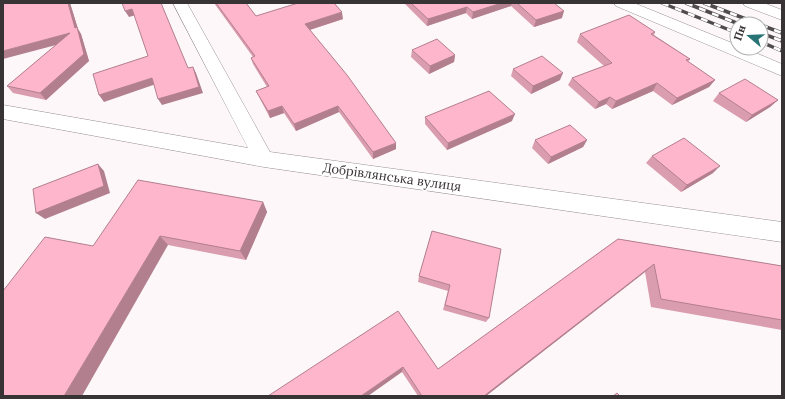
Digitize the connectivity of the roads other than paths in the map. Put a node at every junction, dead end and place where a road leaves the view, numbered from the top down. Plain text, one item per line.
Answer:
1 (180, 3) edge
2 (621, 3) edge
3 (750, 3) edge
4 (782, 15) edge
5 (782, 70) edge
6 (3, 112) edge
7 (264, 159) junction
8 (782, 232) edge

1 - 7 street
2 - 5 street
3 - 4 street
6 - 7 street, Добрівлянська вулиця
7 - 8 street, Добрівлянська вулиця

